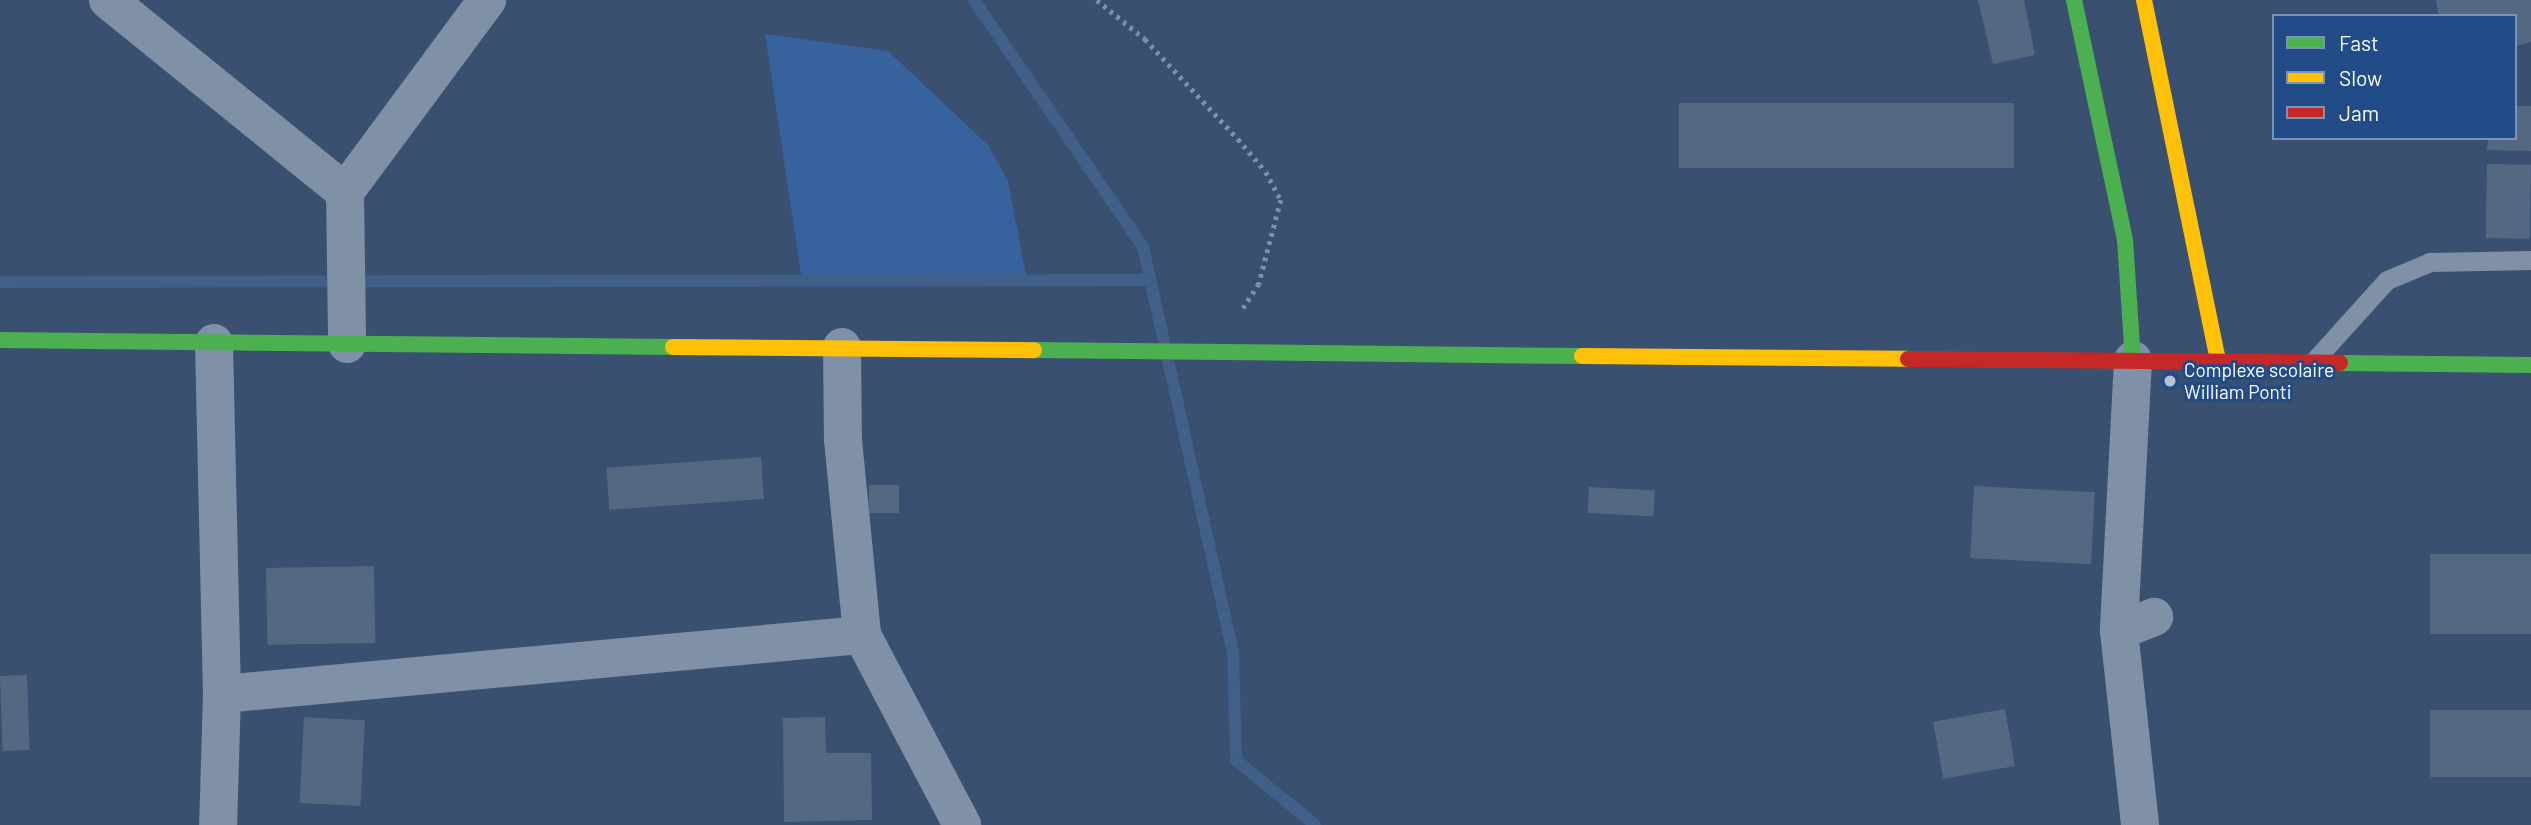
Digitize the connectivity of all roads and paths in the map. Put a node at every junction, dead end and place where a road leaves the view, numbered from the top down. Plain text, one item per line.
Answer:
1 (108, 0) edge
2 (487, 0) edge
3 (1097, 0) edge
4 (2074, 0) edge
5 (2144, 0) edge
6 (345, 192) junction
7 (2531, 260) edge
8 (0, 340) edge
9 (214, 343) junction
10 (347, 344) junction
11 (842, 347) junction
12 (1218, 349) junction
13 (2133, 359) junction
14 (2219, 365) junction
15 (2310, 365) junction
16 (2531, 365) edge
17 (2154, 617) dead end
18 (2119, 631) junction
19 (862, 635) junction
20 (222, 694) junction
21 (218, 825) edge
22 (962, 825) edge
23 (2140, 825) edge

1 - 6 street
2 - 6 street
3 - 12 path
4 - 13 main road
5 - 14 main road
6 - 10 street
7 - 15 lane
8 - 9 main road
9 - 10 main road
9 - 20 street
10 - 11 main road
11 - 12 main road
11 - 19 street
12 - 13 main road
13 - 14 main road
13 - 18 street
14 - 15 main road
15 - 16 main road
17 - 18 street
18 - 23 street
19 - 20 street
19 - 22 street
20 - 21 street

